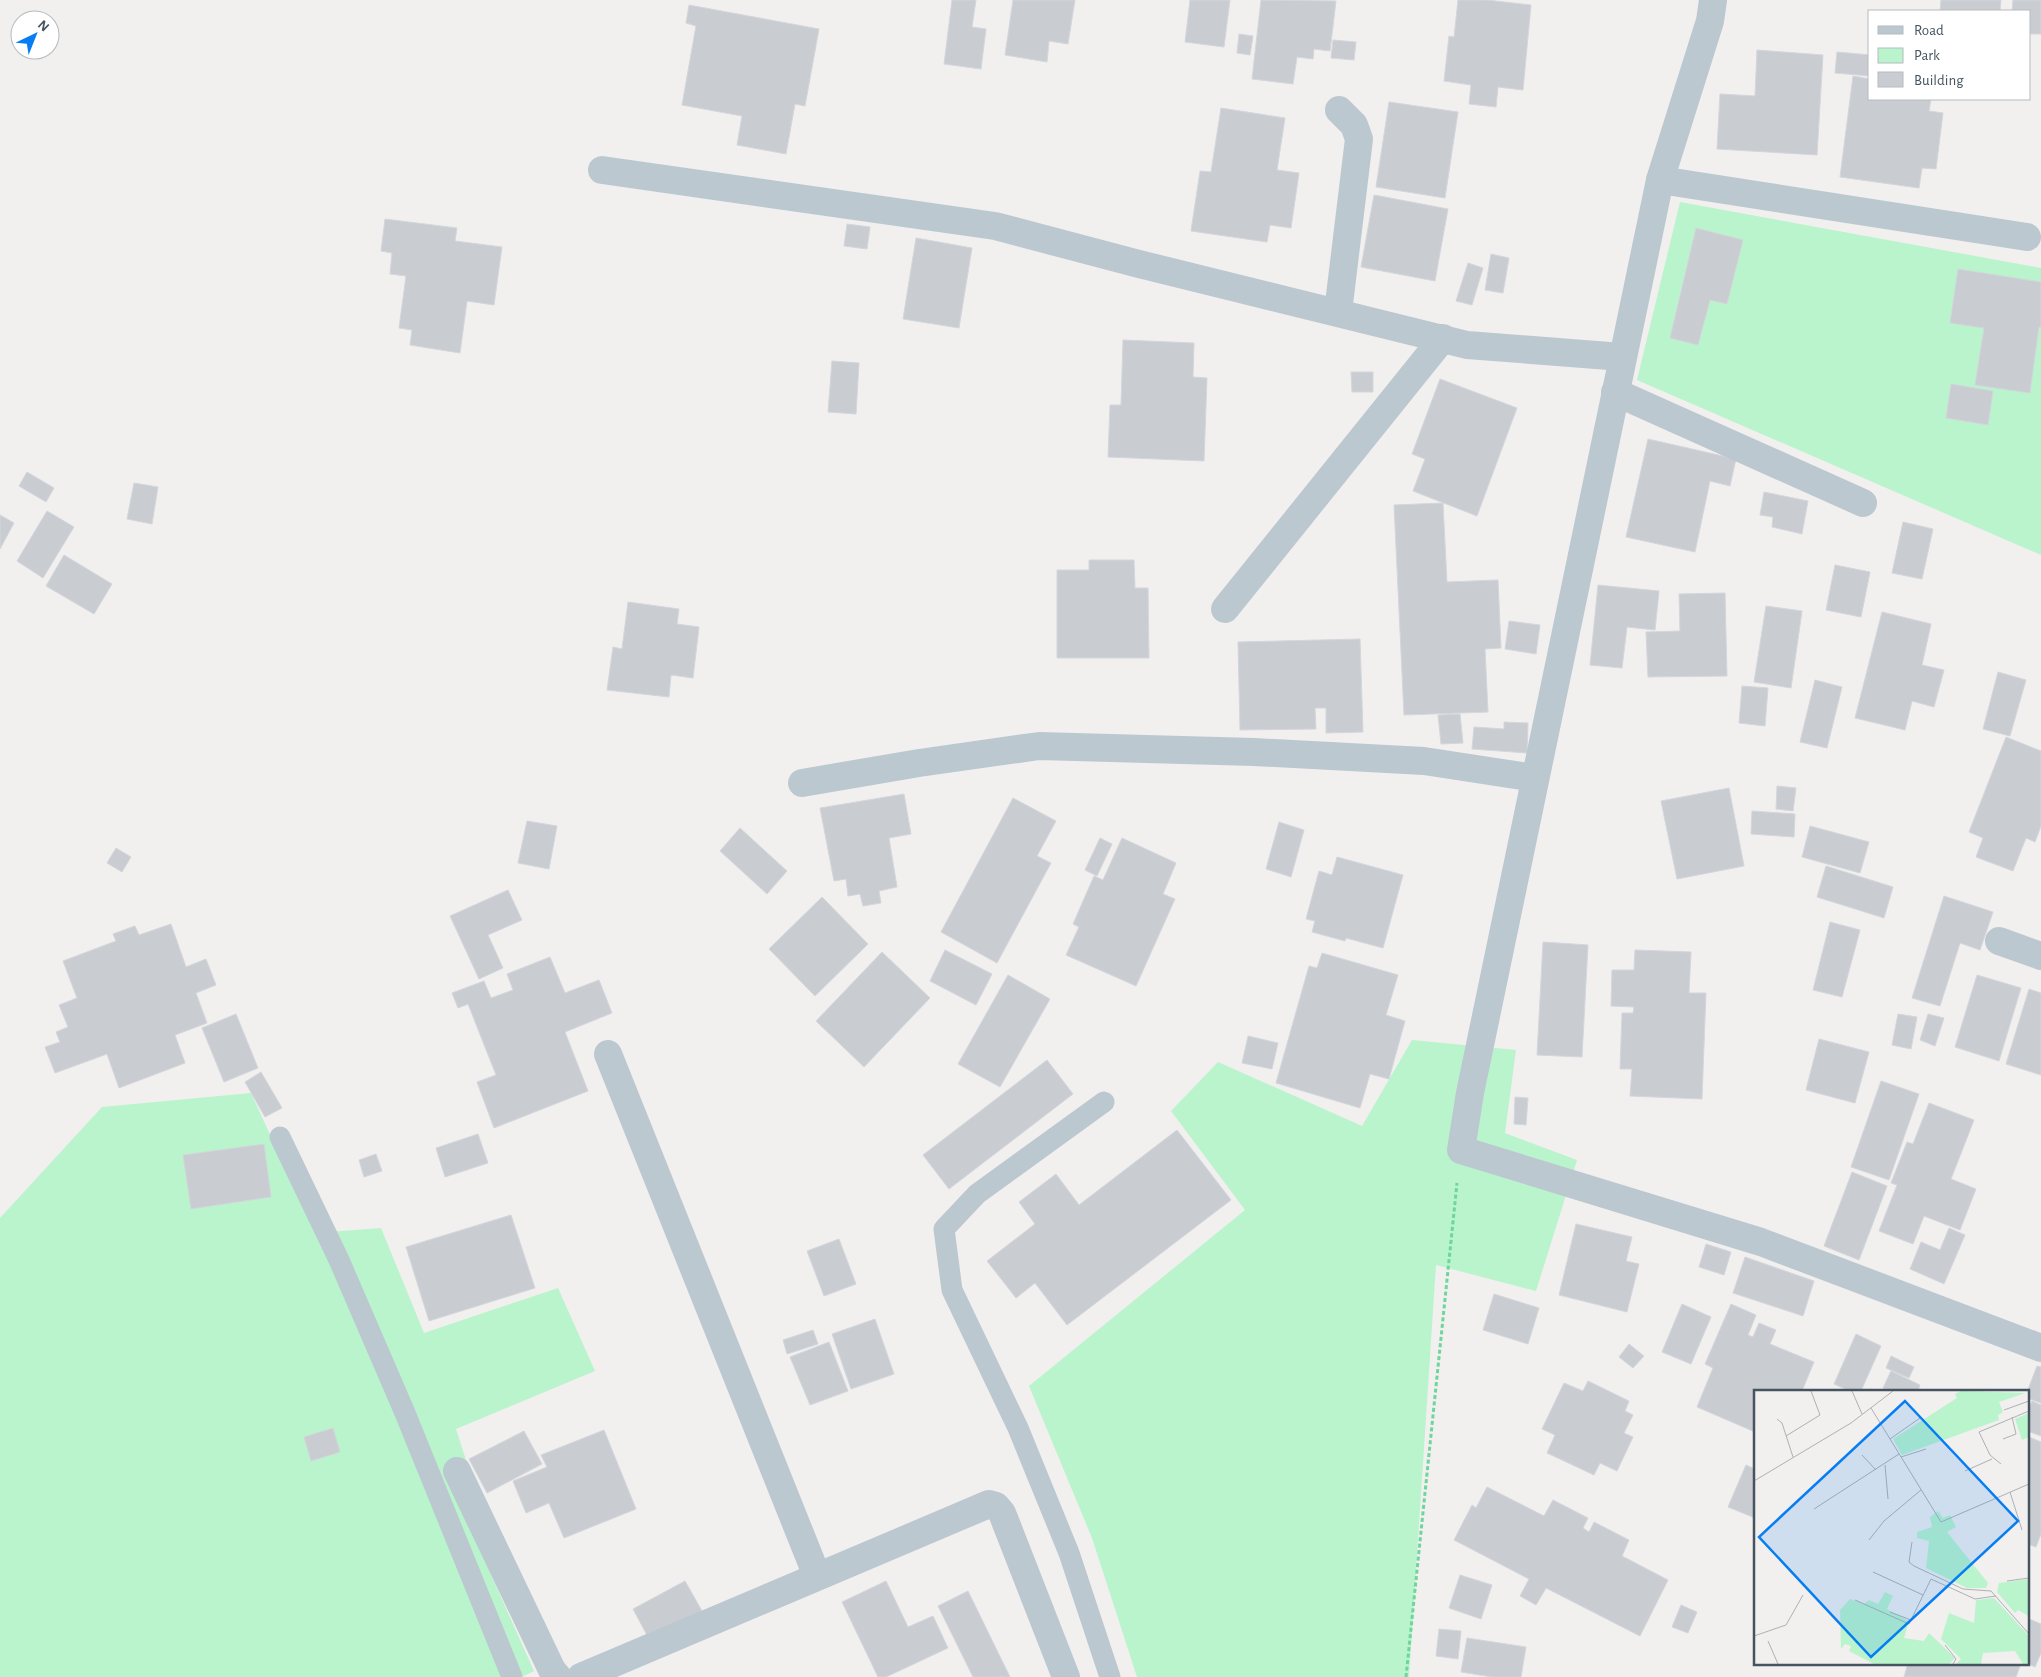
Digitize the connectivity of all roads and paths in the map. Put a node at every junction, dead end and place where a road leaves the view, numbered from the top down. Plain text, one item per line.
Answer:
1 (1713, 0) edge
2 (1339, 110) dead end
3 (602, 170) dead end
4 (1660, 180) junction
5 (2027, 237) dead end
6 (1338, 312) junction
7 (1443, 338) junction
8 (1622, 357) junction
9 (1615, 392) junction
10 (1863, 503) dead end
11 (1225, 608) dead end
12 (1535, 778) junction
13 (802, 783) dead end
14 (1999, 942) dead end
15 (2041, 956) edge
16 (608, 1054) dead end
17 (1104, 1102) dead end
18 (280, 1136) dead end
19 (1461, 1150) junction
20 (2041, 1348) edge
21 (457, 1471) dead end
22 (817, 1576) junction
23 (512, 1677) edge
24 (558, 1677) edge
25 (581, 1677) edge
26 (1066, 1677) edge
27 (1110, 1677) edge
28 (1406, 1677) edge

1 - 4 street
2 - 6 street
3 - 6 street
4 - 5 street
4 - 8 street
6 - 7 street
7 - 8 street
7 - 11 street
8 - 9 street
9 - 10 street
9 - 12 street
12 - 13 street
12 - 19 street
14 - 15 street
16 - 22 street
17 - 27 lane
18 - 23 lane
19 - 20 street
19 - 28 path
21 - 24 street
22 - 25 street
22 - 26 street

